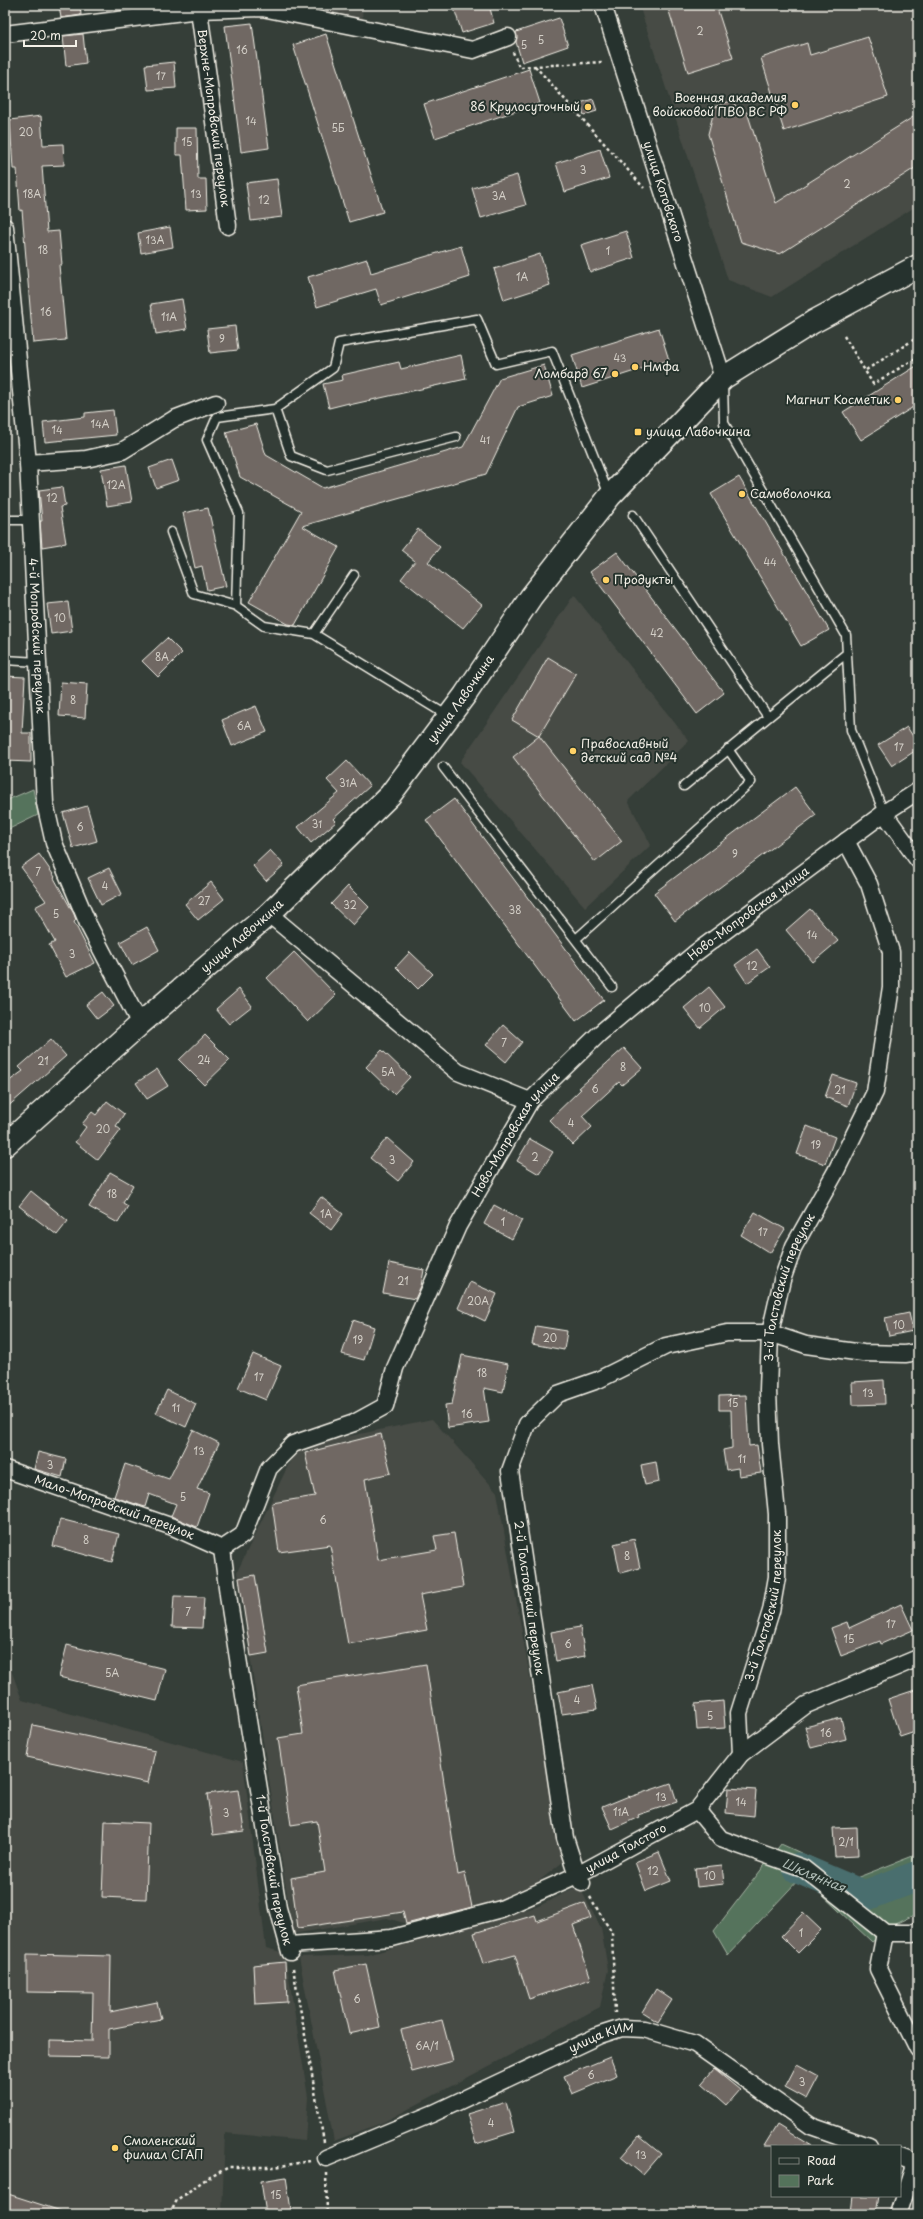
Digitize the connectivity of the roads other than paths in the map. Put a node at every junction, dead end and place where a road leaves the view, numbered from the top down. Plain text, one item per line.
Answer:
1 (603, 5) edge
2 (199, 10) junction
3 (5, 34) edge
4 (508, 37) road end
5 (228, 226) dead end
6 (5, 227) edge
7 (918, 266) edge
8 (723, 378) junction
9 (216, 403) dead end
10 (275, 409) junction
11 (456, 436) dead end
12 (28, 463) junction
13 (610, 496) junction
14 (632, 515) dead end
15 (5, 520) edge
16 (31, 520) junction
17 (170, 532) dead end
18 (354, 575) dead end
19 (236, 606) junction
20 (314, 634) junction
21 (847, 653) junction
22 (5, 660) edge
23 (38, 662) junction
24 (448, 717) junction
25 (768, 717) junction
26 (728, 750) junction
27 (443, 767) dead end
28 (684, 786) dead end
29 (918, 791) edge
30 (884, 814) junction
31 (846, 841) junction
32 (918, 860) edge
33 (269, 914) junction
34 (576, 939) junction
35 (612, 987) dead end
36 (140, 1024) junction
37 (530, 1101) junction
38 (5, 1145) edge
39 (770, 1333) junction
40 (918, 1352) edge
41 (5, 1469) edge
42 (222, 1549) junction
43 (918, 1658) edge
44 (741, 1754) junction
45 (698, 1811) junction
46 (579, 1879) junction
47 (918, 1930) edge
48 (885, 1933) junction
49 (289, 1948) joint
50 (918, 2049) edge
51 (865, 2145) edge
52 (901, 2157) edge
53 (326, 2158) road end
54 (917, 2163) edge
55 (898, 2214) edge

1 - 8 street, улица Котовского
2 - 3 street
2 - 4 street
2 - 5 street, Верхне-Мопровский переулок
6 - 12 street, 4-й Мопровский переулок
7 - 8 main road, улица Лавочкина
8 - 13 main road, улица Лавочкина
8 - 21 lane
9 - 12 street
10 - 11 lane
10 - 13 lane
10 - 19 lane
12 - 16 street, 4-й Мопровский переулок
13 - 24 main road, улица Лавочкина
14 - 25 lane
15 - 16 lane
16 - 23 street, 4-й Мопровский переулок
17 - 19 lane
18 - 20 lane
19 - 20 lane
20 - 24 lane
21 - 25 lane
21 - 30 lane
22 - 23 lane
23 - 36 street, 4-й Мопровский переулок
24 - 33 main road, улица Лавочкина
25 - 26 lane
26 - 28 lane
26 - 34 lane
27 - 34 lane
29 - 30 street, Ново-Мопровская улица
30 - 31 street, Ново-Мопровская улица
30 - 32 street
31 - 37 street, Ново-Мопровская улица
31 - 39 street, 3-й Толстовский переулок
33 - 36 main road, улица Лавочкина
33 - 37 street
34 - 35 lane
36 - 38 main road, улица Лавочкина
37 - 42 street, Ново-Мопровская улица
39 - 40 street, 2-й Толстовский переулок
39 - 44 street, 3-й Толстовский переулок
39 - 46 street, 2-й Толстовский переулок
41 - 42 street, Мало-Мопровский переулок
42 - 49 street, 1-й Толстовский переулок
43 - 44 street, улица Толстого
44 - 45 street, улица Толстого
45 - 46 street, улица Толстого
45 - 48 street
46 - 49 street, улица Толстого
47 - 48 street
48 - 50 street
51 - 53 street, улица КИМ
52 - 54 street
54 - 55 street

